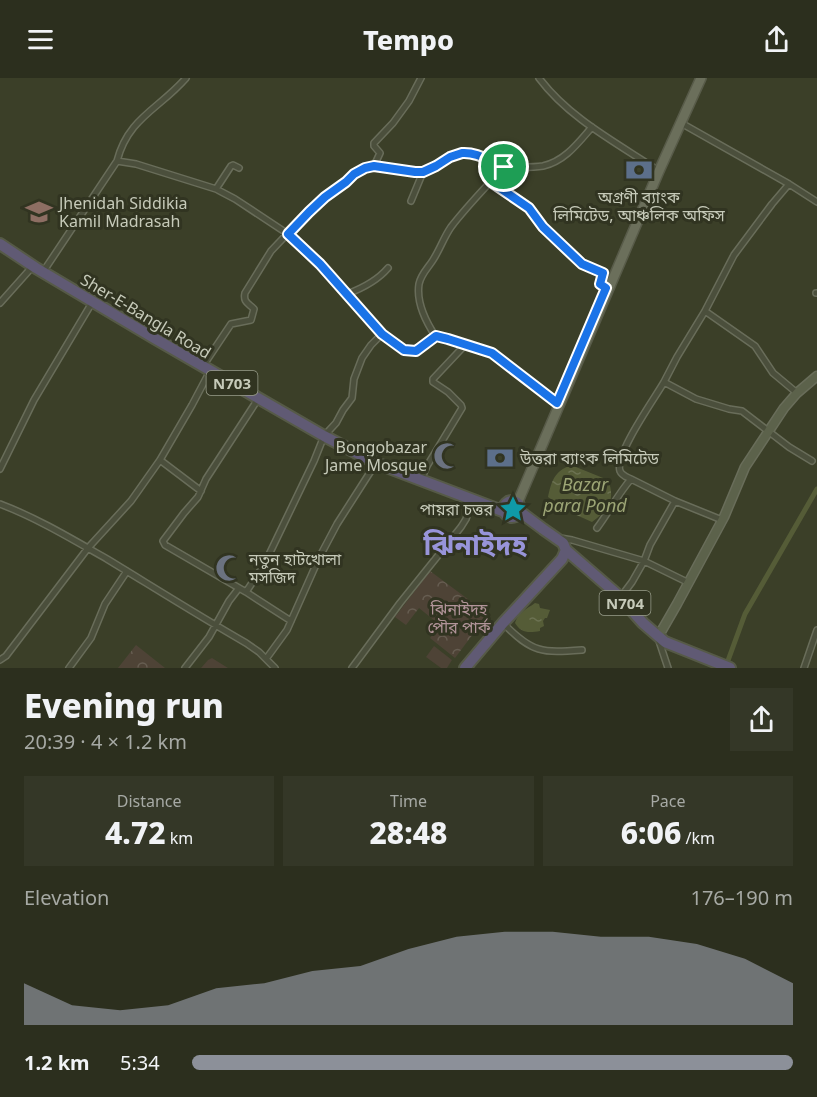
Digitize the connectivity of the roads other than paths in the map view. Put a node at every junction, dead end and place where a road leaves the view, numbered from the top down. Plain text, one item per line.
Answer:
1 (186, 78) edge
2 (421, 78) edge
3 (539, 78) edge
4 (695, 78) edge
5 (701, 78) edge
6 (681, 123) junction
7 (592, 127) junction
8 (117, 161) junction
9 (374, 166) junction
10 (504, 167) junction
11 (239, 168) dead end
12 (656, 169) junction
13 (423, 172) junction
14 (491, 182) junction
15 (789, 184) junction
16 (216, 189) junction
17 (411, 201) dead end
18 (817, 202) edge
19 (288, 234) junction
20 (0, 244) edge
21 (33, 266) junction
22 (388, 268) dead end
23 (43, 272) junction
24 (606, 288) junction
25 (347, 294) junction
26 (93, 301) junction
27 (0, 303) edge
28 (705, 310) junction
29 (382, 334) junction
30 (436, 336) junction
31 (465, 345) junction
32 (206, 369) junction
33 (817, 376) edge
34 (664, 382) junction
35 (797, 393) junction
36 (258, 399) junction
37 (557, 403) junction
38 (769, 431) junction
39 (324, 436) junction
40 (160, 460) junction
41 (812, 461) dead end
42 (375, 463) junction
43 (0, 470) edge
44 (631, 479) junction
45 (420, 481) junction
46 (201, 490) junction
47 (473, 500) junction
48 (675, 501) junction
49 (0, 504) edge
50 (512, 508) junction
51 (722, 520) junction
52 (597, 528) dead end
53 (556, 538) junction
54 (88, 548) junction
55 (566, 550) junction
56 (644, 561) junction
57 (127, 572) junction
58 (688, 583) junction
59 (239, 588) junction
60 (246, 592) junction
61 (620, 598) junction
62 (291, 621) junction
63 (503, 623) junction
64 (216, 626) junction
65 (817, 630) edge
66 (658, 637) junction
67 (582, 650) dead end
68 (266, 659) junction
69 (0, 660) edge
70 (69, 668) edge
71 (185, 668) edge
72 (275, 668) edge
73 (352, 668) edge
74 (465, 668) edge
75 (668, 668) edge
76 (730, 668) edge
77 (804, 668) edge

1 - 8 street
2 - 9 street
3 - 7 street
4 - 12 main road
5 - 6 main road
6 - 15 street
6 - 50 main road
7 - 10 street
7 - 12 street
8 - 16 street
8 - 23 street
9 - 13 street
9 - 19 street
10 - 13 street
10 - 14 street
11 - 16 street
12 - 24 main road
13 - 17 street
14 - 24 street
14 - 30 street
15 - 18 street
15 - 28 street
16 - 19 street
19 - 25 street
19 - 32 street
20 - 21 highway, Sher-E-Bangla Road / N703
21 - 23 highway, Sher-E-Bangla Road / N703
21 - 27 street
22 - 25 street
23 - 26 highway, Sher-E-Bangla Road / N703
24 - 37 main road
25 - 29 street
26 - 32 highway, Sher-E-Bangla Road / N703
26 - 43 street
28 - 34 street
28 - 35 street
29 - 30 street
29 - 39 street
30 - 31 street
31 - 37 street
31 - 45 street
32 - 36 highway, Sher-E-Bangla Road / N703
32 - 40 street
33 - 35 street
34 - 38 street
34 - 44 street
35 - 38 street
36 - 39 highway, Sher-E-Bangla Road / N703
36 - 46 street
37 - 50 main road
38 - 41 street
38 - 51 street
39 - 42 highway, Sher-E-Bangla Road / N703
39 - 60 street
40 - 46 street
40 - 54 street
42 - 45 highway, Sher-E-Bangla Road / N703
42 - 62 street
44 - 48 street
44 - 52 street
45 - 47 highway, Sher-E-Bangla Road / N703
46 - 59 street
47 - 50 highway, Sher-E-Bangla Road / N703
47 - 73 street
48 - 51 street
48 - 56 street
49 - 54 street
50 - 53 highway, N703
51 - 58 street
53 - 55 highway, N703
53 - 56 street
54 - 57 street
54 - 69 street
55 - 61 highway, N704
55 - 63 highway
56 - 58 street
56 - 61 street
57 - 64 street
57 - 70 street
58 - 66 street
59 - 60 street
59 - 64 street
60 - 62 street
61 - 66 highway, N704
62 - 68 street
63 - 67 street
63 - 74 highway
64 - 68 street
64 - 71 street
65 - 77 street
66 - 75 street
66 - 76 highway, N704
68 - 72 street

